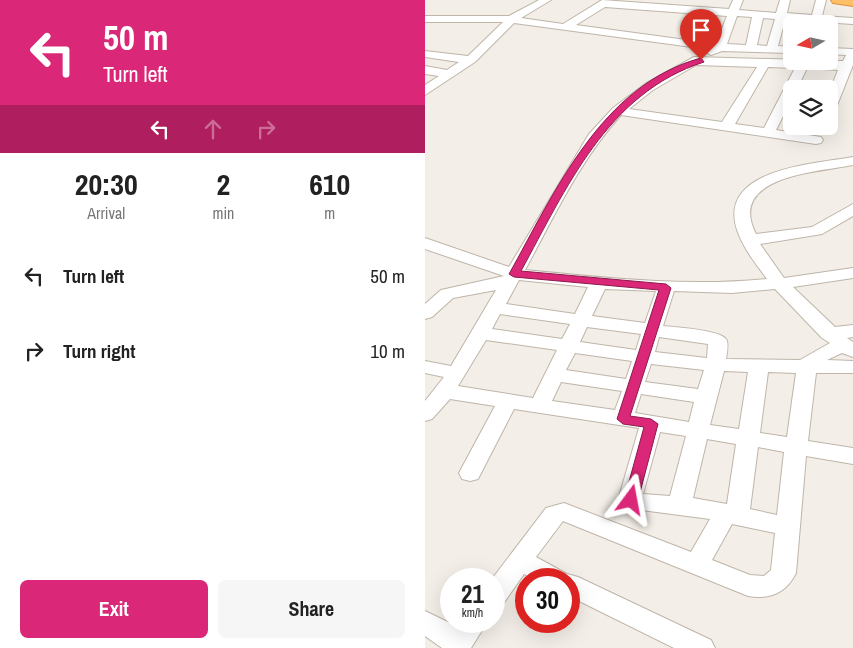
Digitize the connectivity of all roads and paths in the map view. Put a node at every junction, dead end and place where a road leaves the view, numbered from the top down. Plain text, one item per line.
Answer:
1 (546, 0) edge
2 (709, 0) edge
3 (738, 0) edge
4 (785, 0) edge
5 (821, 0) edge
6 (838, 0) edge
7 (606, 2) edge
8 (853, 2) edge
9 (679, 9) edge
10 (705, 11) junction
11 (733, 13) junction
12 (758, 15) junction
13 (817, 15) edge
14 (780, 16) junction
15 (783, 16) edge
16 (425, 19) edge
17 (512, 19) junction
18 (838, 22) edge
19 (853, 22) edge
20 (567, 26) junction
21 (853, 42) edge
22 (720, 47) junction
23 (853, 47) edge
24 (751, 49) junction
25 (783, 52) edge
26 (838, 53) edge
27 (425, 54) edge
28 (769, 56) junction
29 (851, 56) edge
30 (838, 58) edge
31 (471, 60) junction
32 (783, 60) edge
33 (694, 61) junction
34 (425, 70) edge
35 (800, 70) edge
36 (450, 74) junction
37 (428, 86) edge
38 (838, 87) edge
39 (618, 110) junction
40 (726, 127) junction
41 (768, 133) junction
42 (818, 135) edge
43 (816, 140) junction
44 (853, 161) edge
45 (829, 166) junction
46 (853, 210) edge
47 (751, 240) junction
48 (426, 245) edge
49 (853, 273) edge
50 (511, 278) junction
51 (599, 283) junction
52 (778, 284) junction
53 (666, 288) junction
54 (495, 308) junction
55 (425, 313) edge
56 (581, 320) junction
57 (652, 330) junction
58 (481, 333) junction
59 (845, 340) edge
60 (568, 346) junction
61 (644, 357) junction
62 (717, 365) junction
63 (759, 365) junction
64 (807, 366) junction
65 (425, 367) edge
66 (853, 367) edge
67 (555, 375) junction
68 (450, 382) junction
69 (633, 388) junction
70 (705, 397) junction
71 (508, 401) junction
72 (539, 406) junction
73 (425, 414) edge
74 (623, 419) junction
75 (651, 424) junction
76 (697, 430) junction
77 (747, 438) junction
78 (796, 447) junction
79 (853, 456) edge
80 (470, 473) dead end
81 (679, 507) junction
82 (731, 514) junction
83 (788, 526) junction
84 (520, 561) junction
85 (697, 564) junction
86 (534, 568) edge
87 (505, 581) edge
88 (580, 589) edge
89 (425, 622) edge
90 (466, 633) edge
91 (458, 645) edge
92 (701, 648) edge

1 - 17 street
2 - 10 street
3 - 11 street
4 - 14 street
5 - 13 street
6 - 8 highway
7 - 9 street
7 - 20 street
9 - 10 street
10 - 11 street
11 - 12 street
11 - 22 street
12 - 14 street
12 - 24 street
14 - 15 street
14 - 28 street
16 - 17 street
17 - 20 street
17 - 31 street
18 - 19 street
20 - 22 street
21 - 23 street
22 - 24 street
22 - 33 street
24 - 28 street
25 - 28 street
26 - 29 street
27 - 31 street
28 - 32 street
28 - 33 street
28 - 40 street
29 - 30 street
29 - 38 street
31 - 36 street
33 - 39 street
34 - 36 street
35 - 41 street
36 - 37 street
39 - 40 street
39 - 50 street
40 - 41 street
41 - 43 street
42 - 43 street
43 - 45 street
44 - 45 street
45 - 47 street
46 - 47 street
47 - 52 street
48 - 50 street
49 - 52 street
50 - 51 street
50 - 54 street
50 - 55 street
51 - 53 street
51 - 56 street
52 - 53 street
52 - 59 street
53 - 57 street
54 - 56 street
54 - 58 street
56 - 57 street
56 - 60 street
57 - 61 street
57 - 62 street
58 - 60 street
58 - 68 street
59 - 64 street
60 - 61 street
60 - 67 street
61 - 62 street
61 - 69 street
62 - 63 street
62 - 70 street
63 - 64 street
63 - 77 street
64 - 66 street
64 - 78 street
65 - 68 street
67 - 69 street
67 - 72 street
68 - 71 street
68 - 73 street
69 - 70 street
69 - 74 street
70 - 76 street
71 - 72 street
71 - 80 street
72 - 74 street
74 - 75 street
75 - 76 street
75 - 81 street
76 - 77 street
76 - 81 street
77 - 78 street
77 - 82 street
78 - 79 street
78 - 83 street
81 - 82 street
82 - 83 street
82 - 85 street
83 - 85 street
84 - 85 street
84 - 86 street
84 - 87 street
88 - 92 street
89 - 91 street
90 - 91 street

